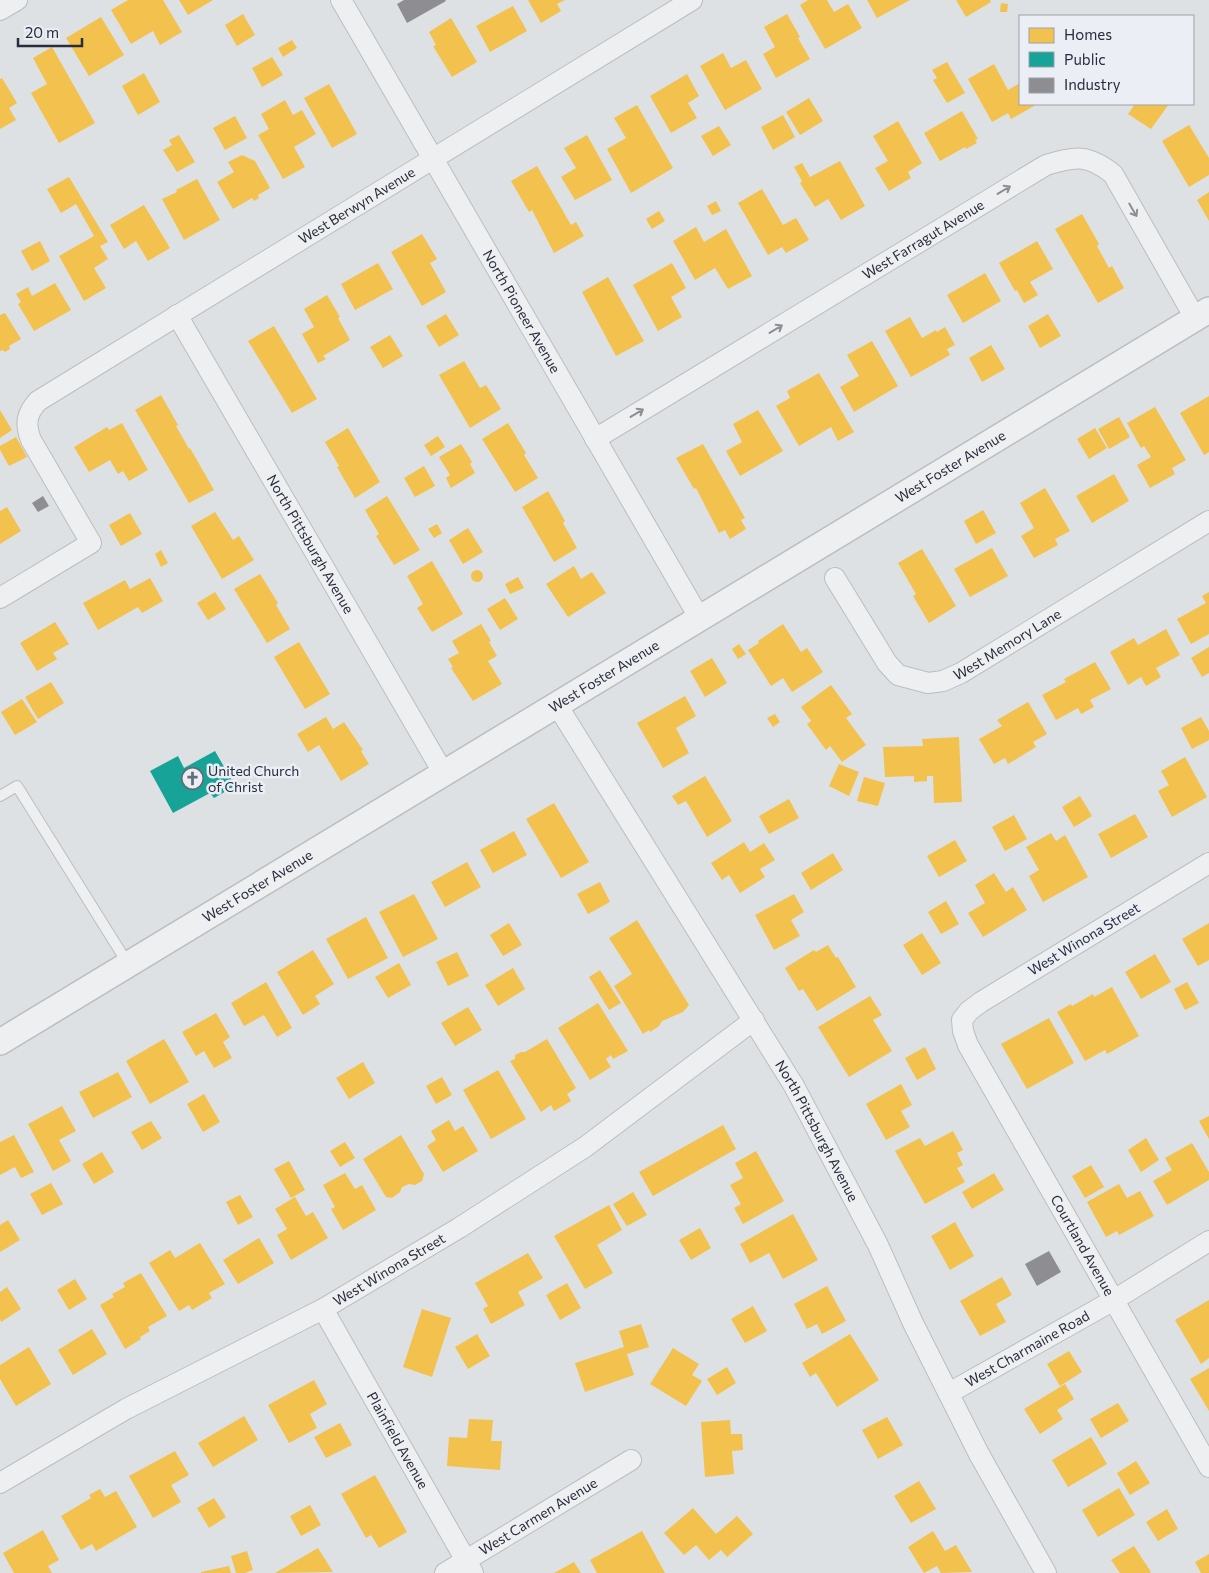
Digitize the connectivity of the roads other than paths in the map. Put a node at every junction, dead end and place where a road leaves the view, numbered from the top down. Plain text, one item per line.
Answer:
1 (17, 0) edge
2 (692, 0) edge
3 (342, 2) edge
4 (0, 10) edge
5 (433, 158) junction
6 (1202, 314) edge
7 (178, 315) junction
8 (596, 439) junction
9 (1209, 520) edge
10 (835, 578) dead end
11 (0, 598) edge
12 (700, 619) junction
13 (557, 705) junction
14 (444, 774) junction
15 (0, 796) edge
16 (1209, 863) edge
17 (128, 965) junction
18 (754, 1020) junction
19 (962, 1020) joint
20 (0, 1042) edge
21 (1209, 1241) edge
22 (1114, 1300) junction
23 (323, 1309) junction
24 (949, 1394) junction
25 (631, 1460) dead end
26 (1209, 1467) edge
27 (0, 1483) edge
28 (469, 1567) edge
29 (445, 1573) edge
30 (1046, 1573) edge

1 - 4 street
2 - 5 street, West Berwyn Avenue
3 - 5 street, North Pioneer Avenue
5 - 7 street, West Berwyn Avenue
5 - 8 street, North Pioneer Avenue
8 -> 6 street, West Farragut Avenue
6 - 12 street, West Foster Avenue
7 - 11 street, West Berwyn Avenue
7 - 14 street, North Pittsburgh Avenue
8 - 12 street, North Pioneer Avenue
9 - 10 street, West Memory Lane
12 - 13 street, West Foster Avenue
13 - 14 street, West Foster Avenue
13 - 18 street, North Pittsburgh Avenue
14 - 17 street, West Foster Avenue
15 - 17 lane
16 - 19 street, West Winona Street
17 - 20 street, West Foster Avenue
18 - 23 street, West Winona Street
18 - 24 street, North Pittsburgh Avenue
19 - 22 street, Courtland Avenue
21 - 22 street, West Charmaine Road
22 - 24 street, West Charmaine Road
22 - 26 street, Courtland Avenue
23 - 27 street, West Winona Street
23 - 28 street, Plainfield Avenue
24 - 30 street, North Pittsburgh Avenue
25 - 28 street, West Carmen Avenue
28 - 29 street, West Carmen Avenue

